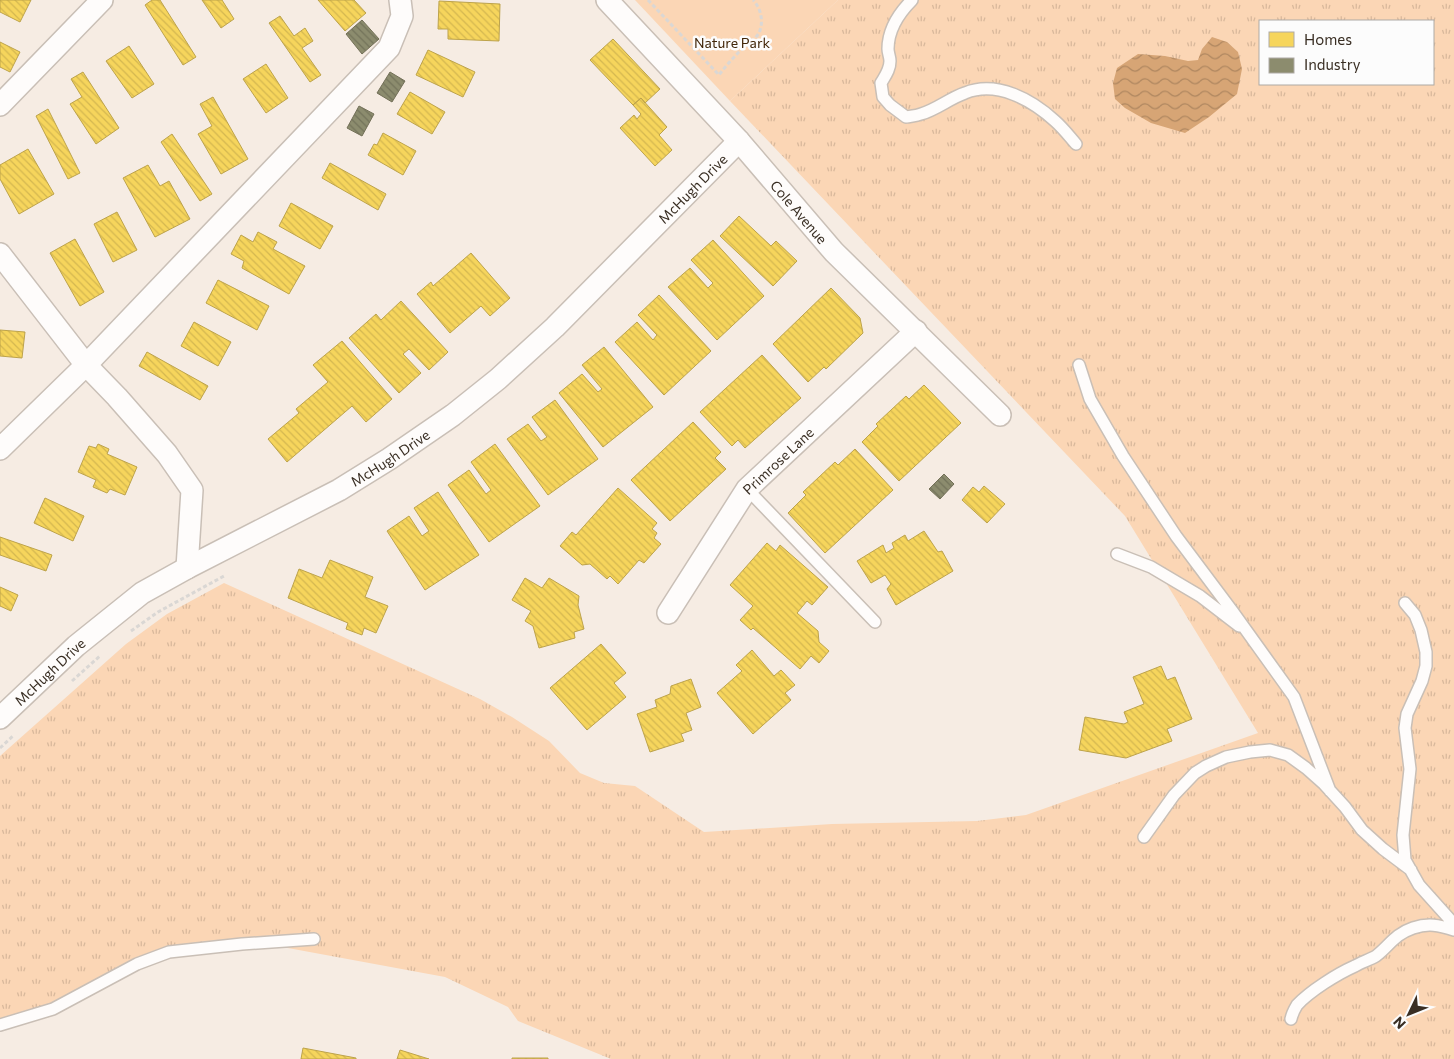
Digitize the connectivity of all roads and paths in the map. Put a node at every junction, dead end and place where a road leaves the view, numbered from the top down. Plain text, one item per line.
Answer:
1 (102, 0) edge
2 (400, 0) edge
3 (607, 0) edge
4 (648, 0) edge
5 (753, 0) edge
6 (912, 0) edge
7 (0, 104) edge
8 (739, 141) junction
9 (1076, 144) dead end
10 (0, 254) edge
11 (916, 331) junction
12 (86, 365) junction
13 (1079, 365) dead end
14 (1000, 415) dead end
15 (0, 449) edge
16 (747, 490) junction
17 (1117, 554) dead end
18 (187, 568) junction
19 (224, 576) dead end
20 (1405, 603) dead end
21 (668, 613) dead end
22 (875, 622) dead end
23 (128, 633) dead end
24 (1250, 635) junction
25 (106, 651) dead end
26 (69, 684) dead end
27 (0, 718) edge
28 (20, 729) dead end
29 (0, 748) edge
30 (1330, 791) junction
31 (1144, 838) dead end
32 (1411, 870) junction
33 (1454, 924) edge
34 (1454, 930) edge
35 (314, 938) dead end
36 (1291, 1019) dead end
37 (0, 1025) edge

1 - 7 street
2 - 12 street
3 - 8 street, Cole Avenue
4 - 5 path
6 - 9 lane
8 - 11 street, Cole Avenue
8 - 18 street, McHugh Drive
10 - 12 street
11 - 14 street, Cole Avenue
11 - 16 street, Primrose Lane
12 - 15 street
12 - 18 street
13 - 24 lane
16 - 21 street, Primrose Lane
16 - 22 lane
17 - 24 lane
18 - 27 street, McHugh Drive
19 - 23 path
20 - 32 lane
24 - 30 lane
25 - 26 path
28 - 29 path
30 - 31 lane
30 - 32 lane
32 - 33 lane
34 - 36 lane
35 - 37 lane

